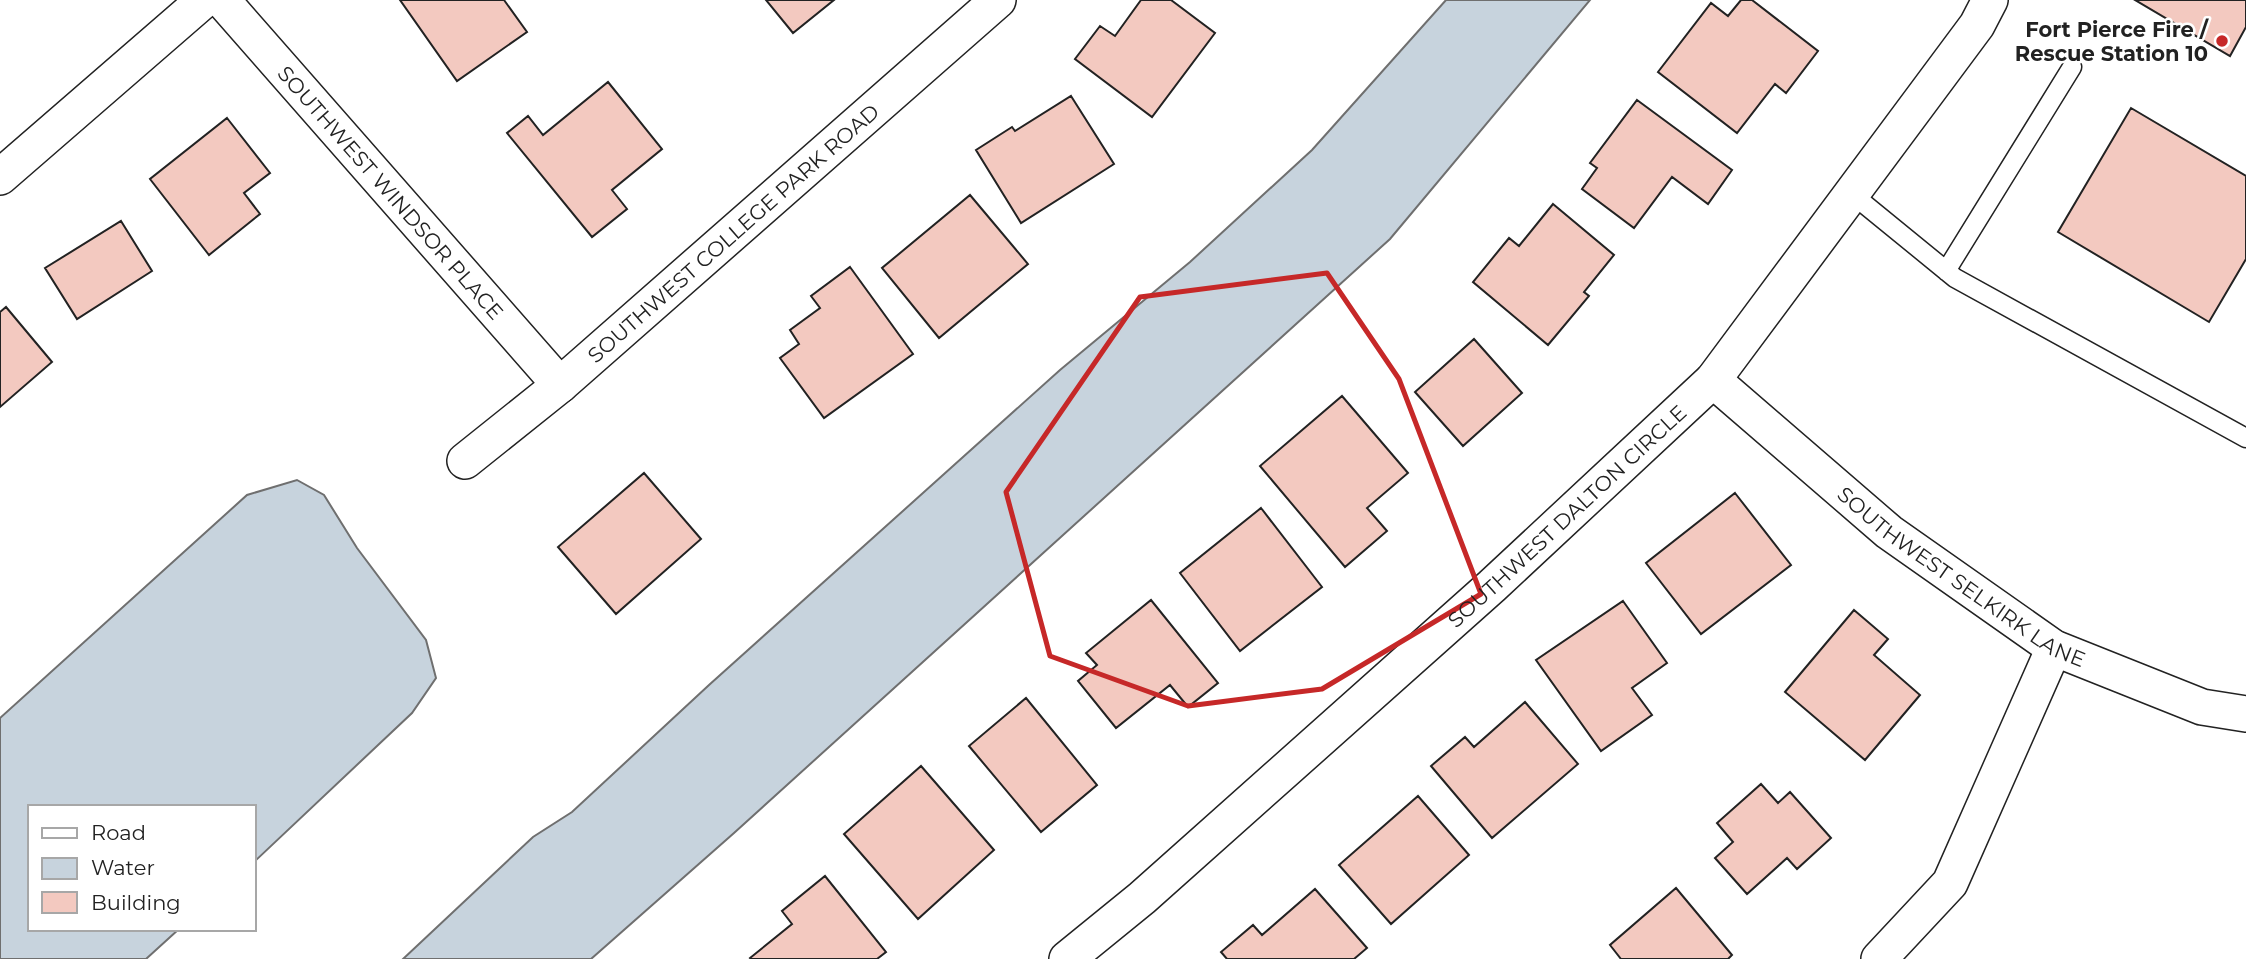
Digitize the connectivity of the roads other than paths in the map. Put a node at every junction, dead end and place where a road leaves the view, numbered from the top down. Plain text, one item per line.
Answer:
1 (204, 0) edge
2 (222, 0) edge
3 (998, 0) edge
4 (1990, 0) edge
5 (2072, 67) dead end
6 (0, 177) edge
7 (1852, 194) junction
8 (1946, 271) junction
9 (1713, 380) junction
10 (560, 384) junction
11 (2246, 438) edge
12 (465, 461) dead end
13 (2054, 648) junction
14 (2246, 714) edge
15 (1066, 959) edge
16 (1879, 959) edge

1 - 6 street
2 - 10 street, SOUTHWEST WINDSOR PLACE
3 - 10 street, SOUTHWEST COLLEGE PARK ROAD
4 - 7 street, SOUTHWEST DALTON CIRCLE
5 - 8 lane
7 - 8 lane
7 - 9 street, SOUTHWEST DALTON CIRCLE
8 - 11 lane
9 - 13 street, SOUTHWEST SELKIRK LANE
9 - 15 street, SOUTHWEST DALTON CIRCLE
10 - 12 street, SOUTHWEST COLLEGE PARK ROAD
13 - 14 street, SOUTHWEST SELKIRK LANE
13 - 16 street

